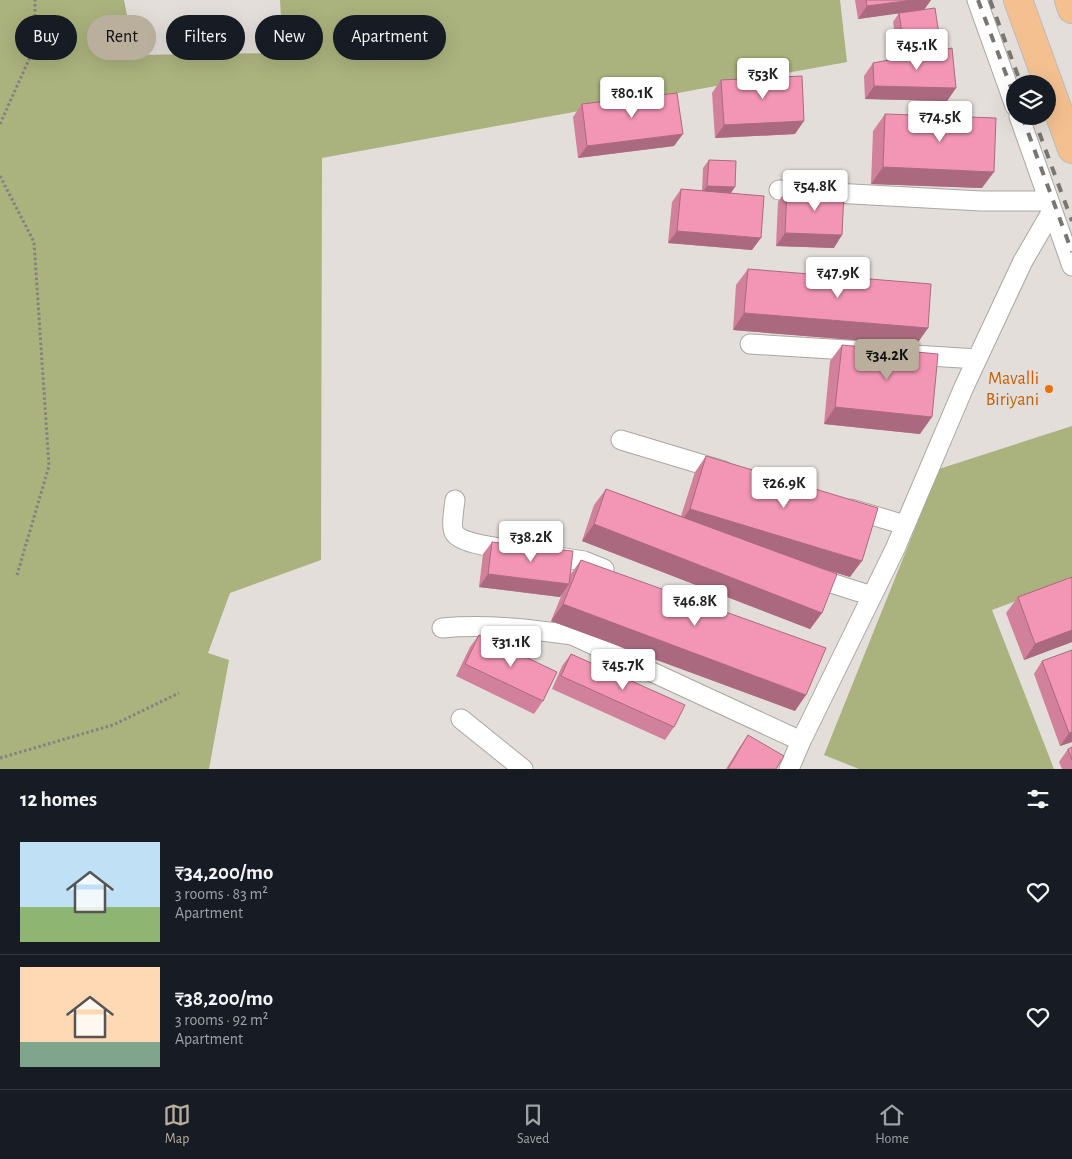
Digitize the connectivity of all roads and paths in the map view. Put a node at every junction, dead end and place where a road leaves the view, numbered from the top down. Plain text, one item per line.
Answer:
1 (35, 0) edge
2 (977, 0) edge
3 (1018, 0) edge
4 (1069, 0) edge
5 (1072, 9) edge
6 (1006, 81) edge
7 (0, 124) edge
8 (1021, 125) edge
9 (1072, 149) edge
10 (0, 176) edge
11 (778, 190) dead end
12 (1051, 206) junction
13 (1072, 266) edge
14 (750, 344) dead end
15 (878, 352) edge
16 (898, 354) edge
17 (977, 359) junction
18 (621, 440) dead end
19 (742, 477) edge
20 (455, 500) dead end
21 (836, 504) edge
22 (905, 526) junction
23 (791, 570) edge
24 (17, 575) dead end
25 (621, 575) edge
26 (872, 596) junction
27 (442, 628) dead end
28 (825, 648) edge
29 (843, 654) junction
30 (179, 693) dead end
31 (460, 719) dead end
32 (801, 741) junction
33 (0, 758) edge
34 (523, 769) edge
35 (788, 769) edge

1 - 7 path
2 - 6 street
3 - 9 highway
4 - 5 highway
8 - 12 street
10 - 24 path
11 - 12 street
12 - 13 street
12 - 17 street
14 - 15 street
16 - 17 street
17 - 22 street
18 - 19 street
20 - 25 street
21 - 22 street
22 - 26 street
23 - 26 street
26 - 29 street
27 - 32 street
28 - 29 street
29 - 32 street
30 - 33 path
31 - 34 street
32 - 35 street

